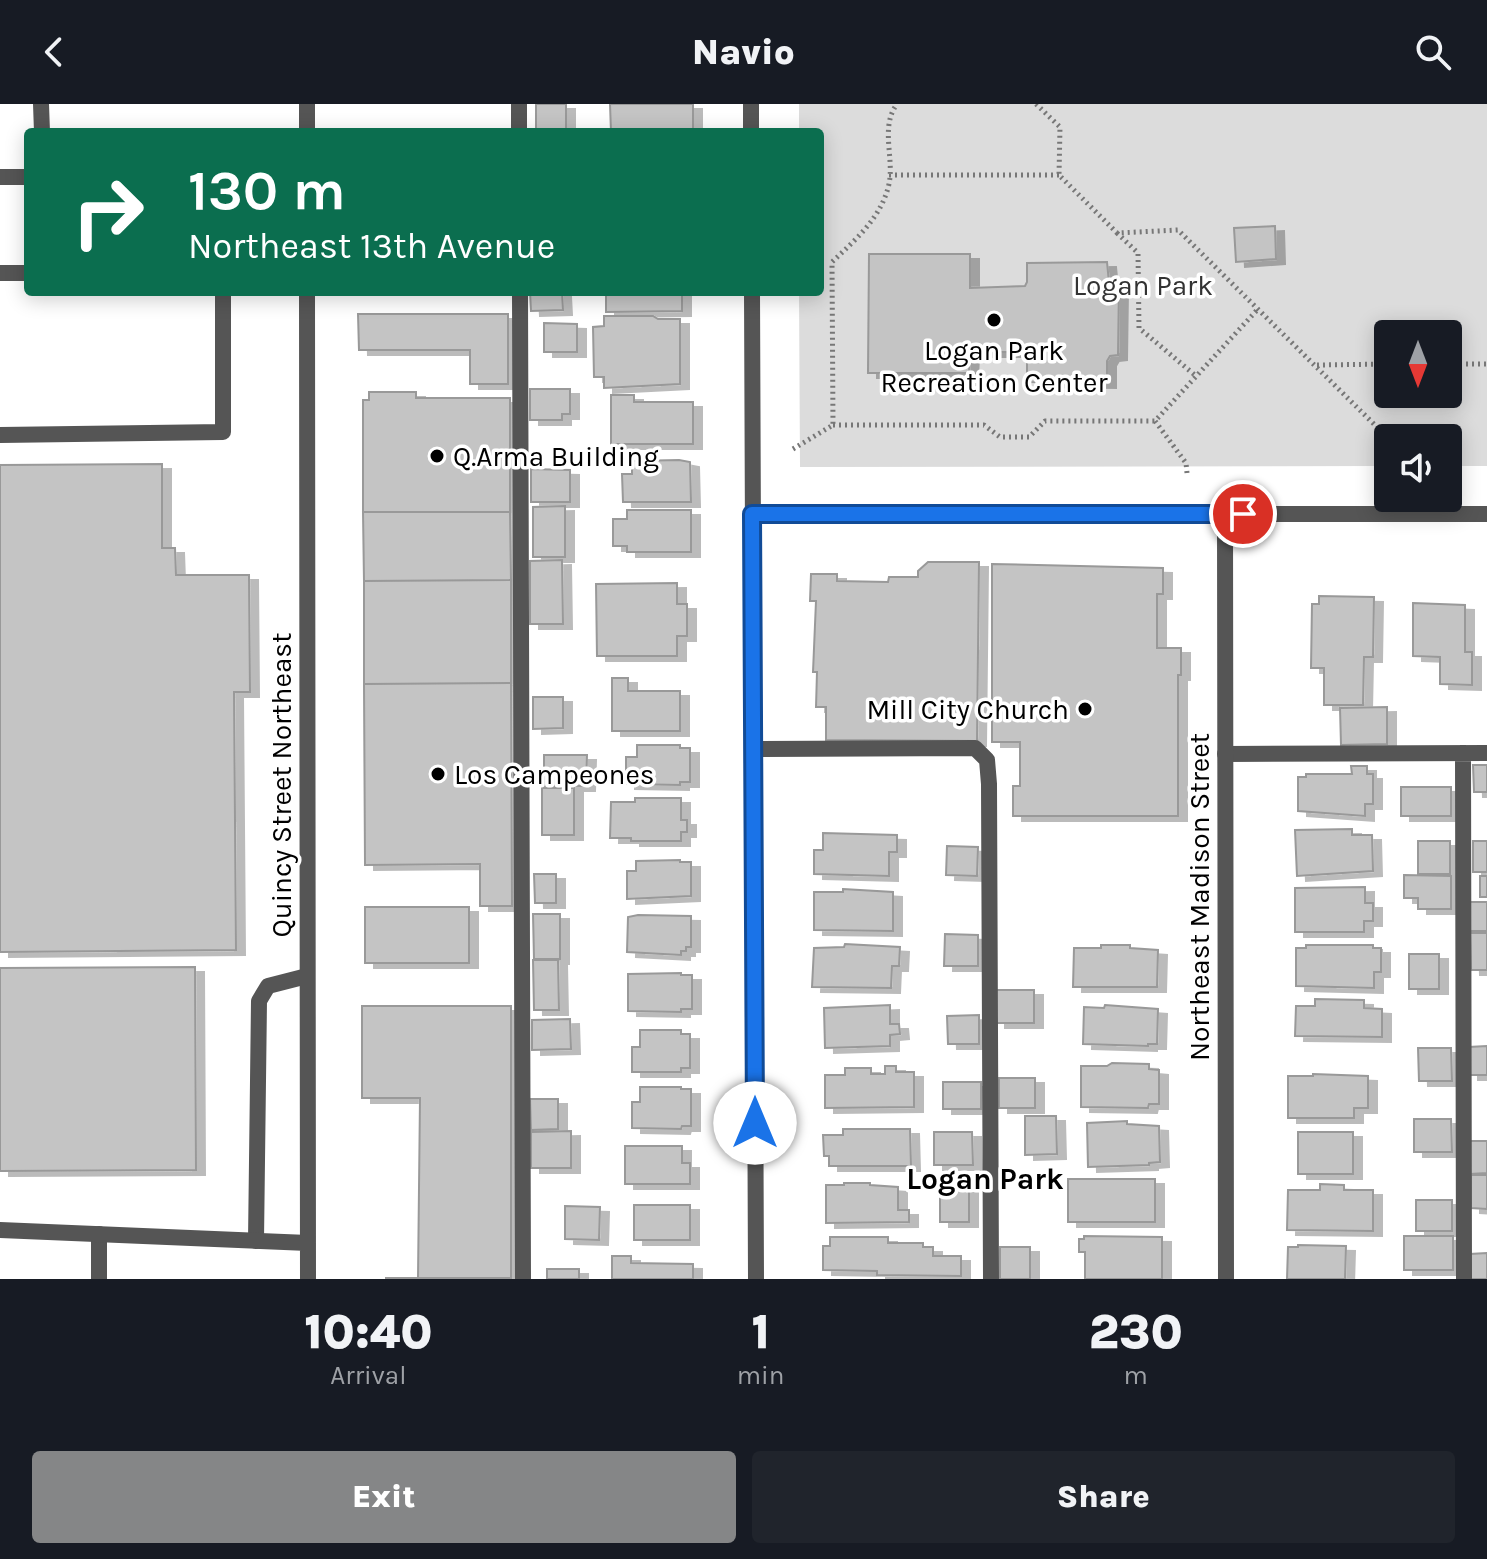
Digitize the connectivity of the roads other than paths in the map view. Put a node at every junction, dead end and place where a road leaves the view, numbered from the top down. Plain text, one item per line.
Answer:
1 (41, 104) edge
2 (307, 104) edge
3 (519, 104) edge
4 (751, 104) edge
5 (42, 128) edge
6 (307, 128) edge
7 (519, 128) edge
8 (751, 128) edge
9 (0, 177) edge
10 (24, 177) edge
11 (0, 273) edge
12 (24, 273) edge
13 (223, 296) edge
14 (307, 296) edge
15 (520, 296) edge
16 (752, 296) edge
17 (0, 435) edge
18 (752, 514) junction
19 (1225, 514) junction
20 (1487, 514) edge
21 (752, 749) junction
22 (1463, 753) junction
23 (1487, 753) edge
24 (1225, 754) junction
25 (307, 976) junction
26 (0, 1230) edge
27 (99, 1234) junction
28 (256, 1241) junction
29 (308, 1243) junction
30 (99, 1279) edge
31 (308, 1279) edge
32 (523, 1279) edge
33 (756, 1279) edge
34 (991, 1279) edge
35 (1226, 1279) edge
36 (1464, 1279) edge

1 - 5 street
2 - 6 street
3 - 7 street
4 - 8 street
9 - 10 street
11 - 12 street
13 - 17 street
14 - 25 street, Quincy Street Northeast
15 - 32 street
16 - 18 street
18 - 19 street
18 - 21 street
19 - 20 street
19 - 24 street, Northeast Madison Street
21 - 33 street
21 - 34 street
22 - 23 street
22 - 24 street
22 - 36 street
24 - 35 street, Northeast Madison Street
25 - 28 street
25 - 29 street, Quincy Street Northeast
26 - 27 street
27 - 28 street
27 - 30 street
28 - 29 street
29 - 31 street, Quincy Street Northeast

